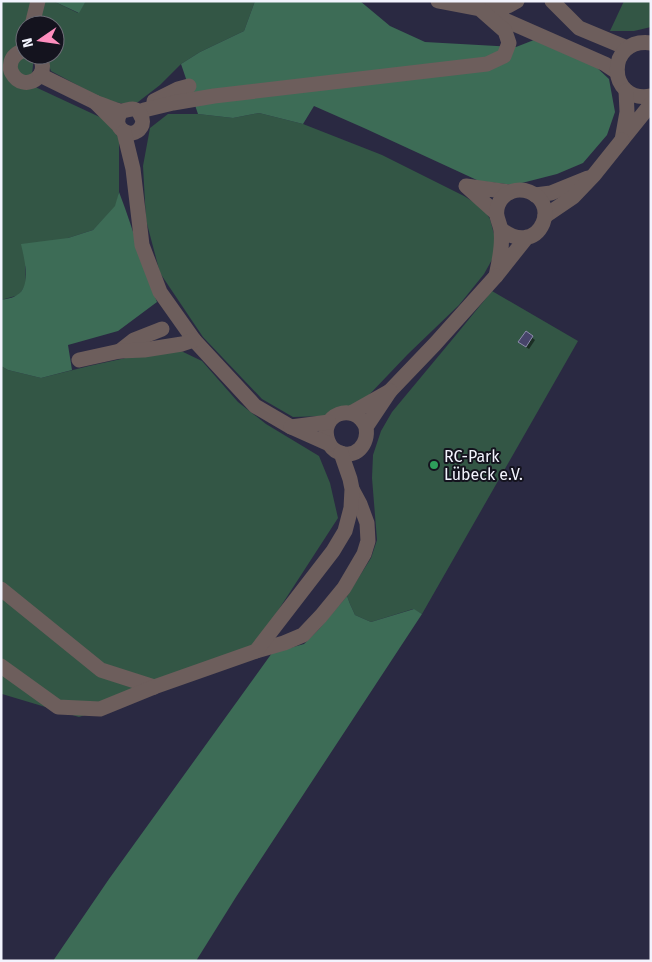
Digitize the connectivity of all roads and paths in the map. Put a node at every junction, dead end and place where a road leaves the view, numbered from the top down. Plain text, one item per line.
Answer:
1 (38, 1) edge
2 (438, 1) edge
3 (517, 1) edge
4 (552, 1) edge
5 (480, 9) junction
6 (34, 15) edge
7 (651, 43) edge
8 (627, 48) junction
9 (15, 55) edge
10 (42, 65) edge
11 (617, 72) junction
12 (40, 75) junction
13 (7, 80) edge
14 (189, 86) dead end
15 (626, 91) junction
16 (651, 96) edge
17 (651, 104) edge
18 (142, 112) junction
19 (125, 125) junction
20 (622, 140) junction
21 (594, 175) junction
22 (510, 192) junction
23 (535, 194) junction
24 (496, 214) junction
25 (545, 216) junction
26 (502, 229) junction
27 (526, 237) junction
28 (496, 276) junction
29 (162, 329) dead end
30 (194, 340) junction
31 (120, 351) junction
32 (79, 360) dead end
33 (390, 391) junction
34 (352, 413) junction
35 (329, 422) junction
36 (291, 427) junction
37 (366, 427) junction
38 (335, 449) junction
39 (352, 490) junction
40 (1, 589) edge
41 (256, 651) junction
42 (1, 666) edge
43 (154, 687) junction

1 - 6 lane
2 - 5 lane
3 - 5 lane
4 - 8 lane
5 - 11 lane
5 - 18 lane
7 - 8 lane
8 - 11 lane
9 - 13 lane
10 - 12 lane
11 - 15 lane
12 - 13 lane
12 - 19 lane
14 - 18 lane
15 - 16 lane
15 - 20 lane
17 - 20 lane
18 - 19 lane
19 - 30 lane
20 - 21 lane
21 - 23 lane
21 - 25 lane
22 - 23 lane
22 - 24 lane
22 - 24 lane
23 - 25 lane
24 - 26 lane
25 - 27 lane
26 - 27 lane
26 - 28 lane
27 - 28 lane
28 - 33 lane
29 - 31 lane
30 - 31 lane
30 - 36 lane
31 - 32 lane
33 - 34 lane
33 - 37 lane
34 - 35 lane
34 - 37 lane
35 - 36 lane
35 - 38 lane
36 - 38 lane
37 - 38 lane
38 - 39 lane
39 - 41 lane
39 - 41 lane
40 - 43 lane
41 - 43 lane
42 - 43 lane

